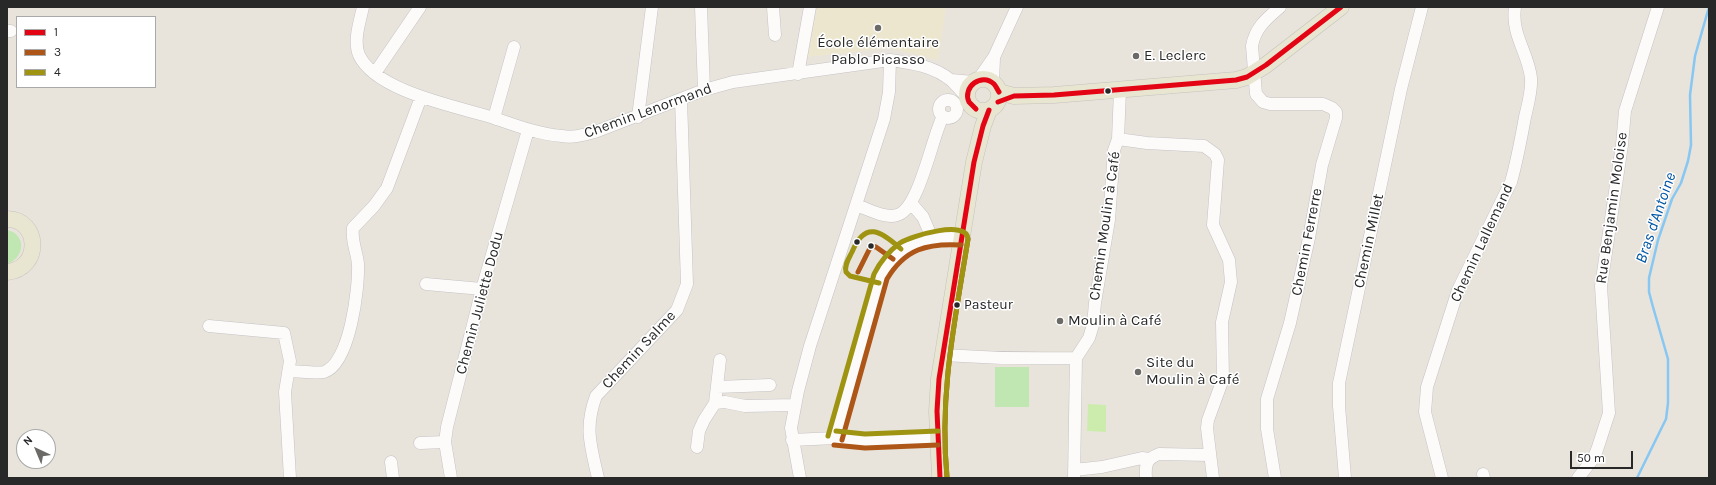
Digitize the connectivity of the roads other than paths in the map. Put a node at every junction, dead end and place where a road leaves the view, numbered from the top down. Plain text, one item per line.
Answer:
1 (363, 7) edge
2 (420, 7) edge
3 (652, 7) edge
4 (701, 7) edge
5 (773, 7) edge
6 (810, 7) edge
7 (1017, 7) edge
8 (1280, 7) edge
9 (1341, 7) edge
10 (1422, 7) edge
11 (1515, 7) edge
12 (1658, 7) edge
13 (774, 35) dead end
14 (514, 47) dead end
15 (890, 60) junction
16 (375, 73) junction
17 (1254, 73) junction
18 (798, 74) junction
19 (704, 90) junction
20 (1120, 90) junction
21 (987, 94) junction
22 (421, 97) junction
23 (681, 99) junction
24 (638, 116) junction
25 (943, 116) dead end
26 (494, 118) junction
27 (528, 130) junction
28 (1118, 139) junction
29 (911, 203) junction
30 (856, 205) junction
31 (10, 216) edge
32 (932, 238) junction
33 (961, 238) junction
34 (7, 272) edge
35 (426, 284) dead end
36 (482, 289) junction
37 (209, 326) dead end
38 (943, 355) junction
39 (1076, 358) junction
40 (720, 360) dead end
41 (290, 371) junction
42 (770, 385) dead end
43 (717, 387) junction
44 (715, 404) junction
45 (795, 405) junction
46 (835, 438) junction
47 (938, 438) junction
48 (792, 440) junction
49 (444, 442) junction
50 (420, 443) dead end
51 (697, 447) dead end
52 (1209, 455) junction
53 (1149, 459) junction
54 (391, 462) dead end
55 (1074, 474) edge
56 (290, 478) edge
57 (394, 478) edge
58 (451, 478) edge
59 (598, 478) edge
60 (800, 478) edge
61 (940, 478) edge
62 (1146, 478) edge
63 (1213, 478) edge
64 (1275, 478) edge
65 (1345, 478) edge
66 (1442, 478) edge
67 (1578, 478) edge

1 - 16 street, Chemin Lenormand
2 - 16 street
3 - 24 street
4 - 19 street
5 - 13 street
6 - 18 street
7 - 21 street
8 - 17 street
9 - 17 main road
10 - 65 street, Chemin Millet
11 - 66 street, Chemin Lallemand
12 - 67 street, Rue Benjamin Moloise
14 - 26 street
15 - 18 street, Chemin Lenormand
15 - 21 street, Chemin Lenormand
15 - 30 street
16 - 22 street, Chemin Lenormand
17 - 20 main road
17 - 64 street, Chemin Ferrerre
18 - 19 street, Chemin Lenormand
19 - 23 street, Chemin Lenormand
20 - 21 main road
20 - 28 street, Chemin Moulin à Café
21 - 33 main road
22 - 26 street, Chemin Lenormand
22 - 41 street
23 - 24 street, Chemin Lenormand
23 - 59 street, Chemin Salme
24 - 27 street, Chemin Lenormand
25 - 29 street
26 - 27 street, Chemin Lenormand
27 - 36 street, Chemin Juliette Dodu
28 - 39 street, Chemin Moulin à Café
28 - 52 street
29 - 30 street
29 - 32 street
30 - 45 street
31 - 34 main road
32 - 33 street
32 - 46 street
33 - 38 main road
35 - 36 street
36 - 49 street, Chemin Juliette Dodu
37 - 41 street
38 - 39 street
38 - 47 main road
39 - 55 street
40 - 43 street
41 - 56 street
42 - 43 street
43 - 44 street
44 - 45 street
44 - 51 street
45 - 48 street
46 - 47 street
46 - 48 street
47 - 61 main road
48 - 60 street
49 - 50 street
49 - 58 street, Chemin Juliette Dodu
52 - 53 street
52 - 63 street
53 - 55 street
53 - 62 street
54 - 57 street

